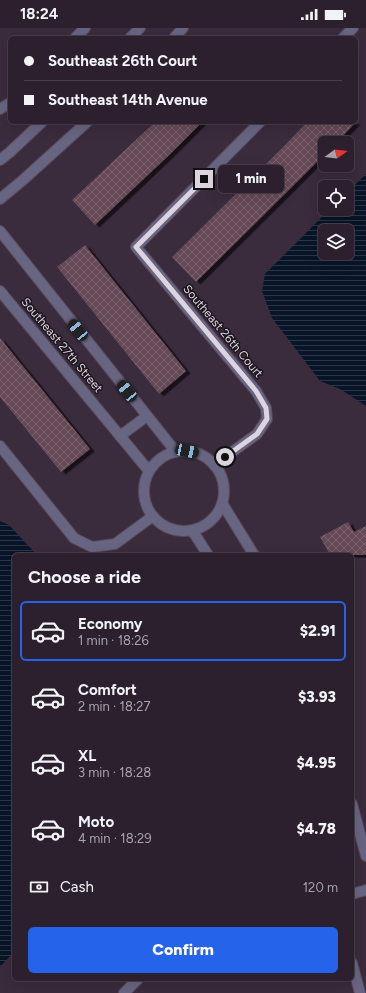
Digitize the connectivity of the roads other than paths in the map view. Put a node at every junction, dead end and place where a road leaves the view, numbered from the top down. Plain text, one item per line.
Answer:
1 (84, 28) edge
2 (140, 28) edge
3 (183, 28) edge
4 (353, 28) edge
5 (77, 36) edge
6 (132, 36) edge
7 (176, 36) edge
8 (345, 36) edge
9 (40, 124) edge
10 (85, 124) edge
11 (258, 124) edge
12 (0, 160) edge
13 (0, 199) edge
14 (0, 231) edge
15 (0, 291) edge
16 (147, 416) junction
17 (120, 436) junction
18 (0, 446) edge
19 (176, 452) junction
20 (214, 465) junction
21 (149, 471) junction
22 (222, 504) junction
23 (153, 516) junction
24 (192, 530) junction
25 (207, 553) edge
26 (253, 553) edge
27 (354, 811) edge
28 (366, 856) edge
29 (366, 890) edge
30 (354, 893) edge
31 (354, 970) edge
32 (136, 981) edge
33 (124, 993) edge
34 (360, 993) edge

1 - 5 street
2 - 6 street
3 - 7 street
4 - 8 street
9 - 12 street
10 - 13 street
11 - 20 street, Southeast 26th Court
14 - 16 street, Southeast 27th Street
15 - 17 street, Southeast 27th Street
16 - 17 street
16 - 19 street, Southeast 27th Street
17 - 21 street, Southeast 27th Street
18 - 23 street
19 - 20 street
19 - 21 street
20 - 22 street
21 - 23 street
22 - 24 street
22 - 26 street
23 - 24 street
24 - 25 street
27 - 28 street
29 - 30 street
31 - 34 street
32 - 33 street

